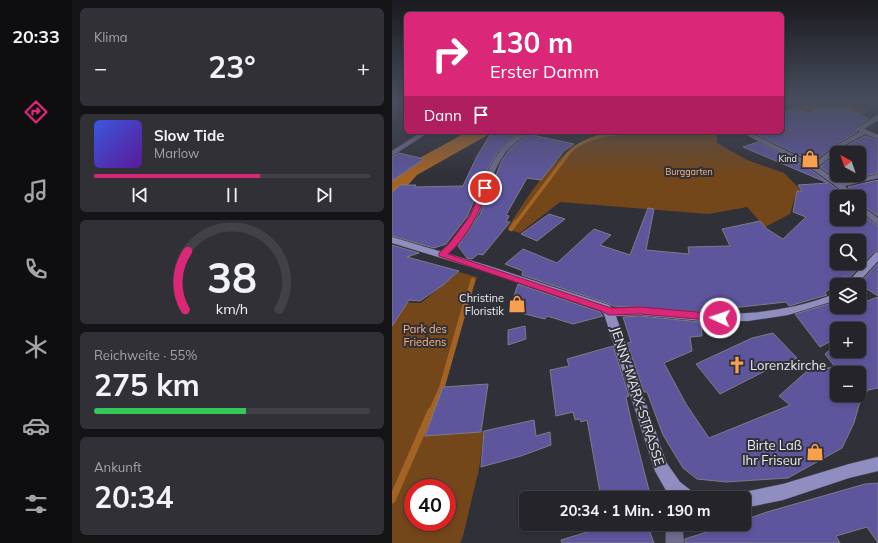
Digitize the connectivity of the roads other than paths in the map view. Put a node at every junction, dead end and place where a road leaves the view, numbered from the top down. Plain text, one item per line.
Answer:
1 (863, 126) edge
2 (864, 132) junction
3 (423, 134) edge
4 (748, 134) edge
5 (520, 136) dead end
6 (878, 137) edge
7 (392, 154) edge
8 (815, 166) junction
9 (878, 176) edge
10 (841, 185) junction
11 (845, 190) edge
12 (866, 212) edge
13 (878, 222) edge
14 (392, 240) edge
15 (442, 255) junction
16 (878, 255) edge
17 (857, 278) edge
18 (830, 298) edge
19 (609, 312) junction
20 (878, 464) edge
21 (678, 491) edge
22 (751, 499) edge
23 (674, 531) edge
24 (674, 543) edge

1 - 2 street
2 - 6 street
2 - 8 street
3 - 7 street
4 - 8 street
5 - 15 street
8 - 10 street
9 - 10 street
10 - 11 street
12 - 13 street
14 - 15 street
15 - 19 street
16 - 17 street
18 - 19 street
19 - 21 street, JENNY-MARX-STRASSE
20 - 22 street
23 - 24 street

